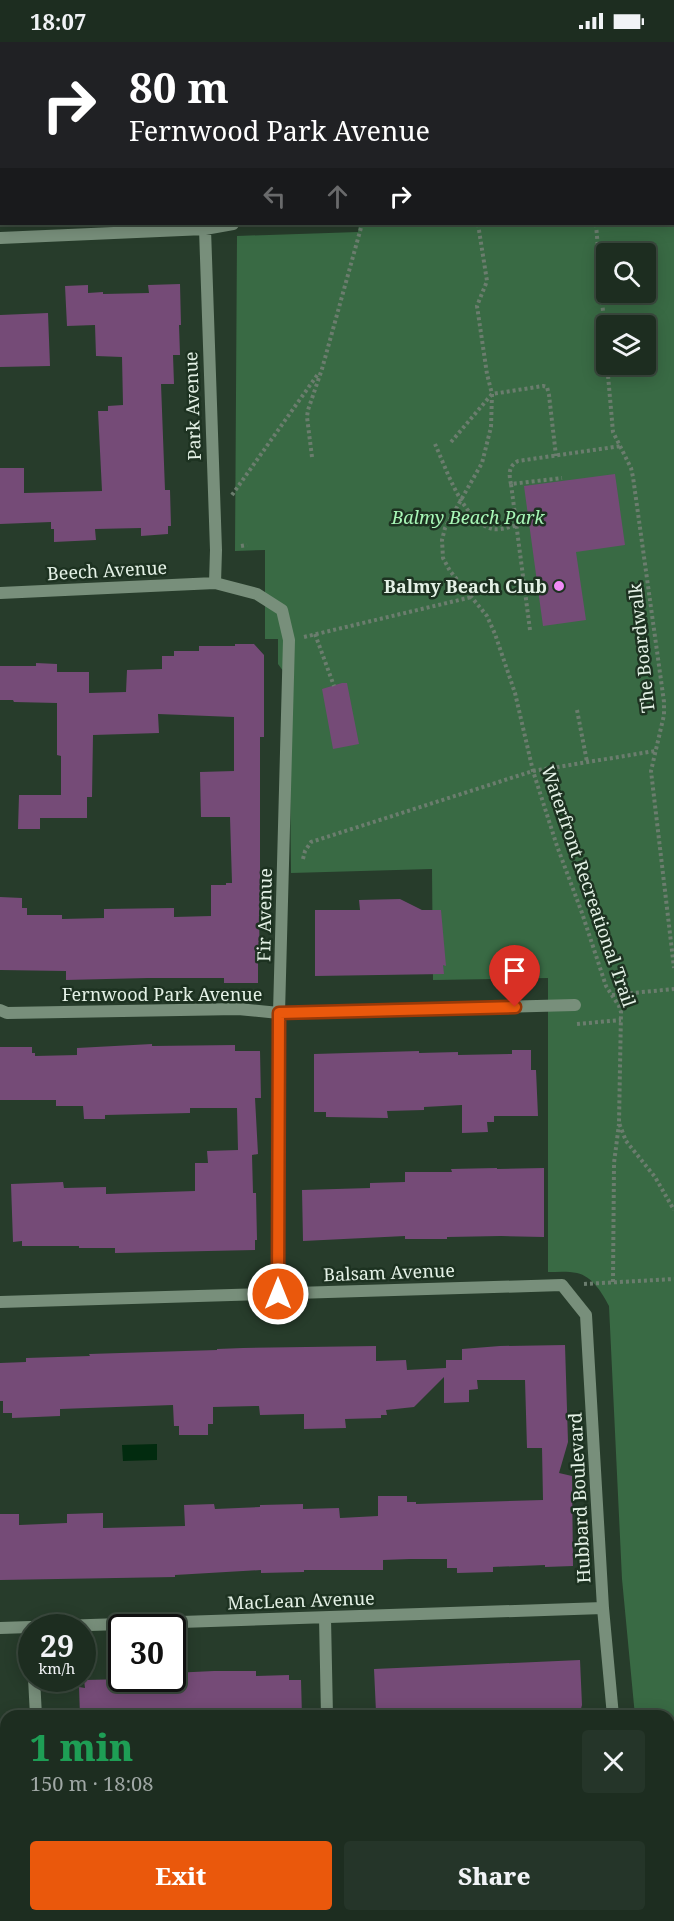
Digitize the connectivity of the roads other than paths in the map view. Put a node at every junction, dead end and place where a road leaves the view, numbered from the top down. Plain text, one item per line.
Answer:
1 (227, 225) edge
2 (205, 229) junction
3 (0, 238) edge
4 (215, 582) junction
5 (0, 593) edge
6 (575, 1005) dead end
7 (0, 1010) edge
8 (279, 1013) junction
9 (562, 1285) joint
10 (278, 1294) junction
11 (0, 1302) edge
12 (603, 1608) junction
13 (324, 1618) junction
14 (96, 1625) edge
15 (18, 1627) edge
16 (0, 1628) edge
17 (35, 1692) edge
18 (36, 1710) edge
19 (327, 1710) edge
20 (612, 1710) edge

1 - 2 street
2 - 3 street
2 - 4 street, Park Avenue
4 - 5 street, Beech Avenue
4 - 8 street, Fir Avenue
6 - 8 street, Fernwood Park Avenue
7 - 8 street, Fernwood Park Avenue
8 - 10 street, Fir Avenue
9 - 10 street, Balsam Avenue
9 - 12 street, Hubbard Boulevard
10 - 11 street, Balsam Avenue
12 - 13 street, MacLean Avenue
12 - 20 street, Hubbard Boulevard
13 - 14 street, MacLean Avenue
13 - 19 street
15 - 16 street, MacLean Avenue
17 - 18 street

